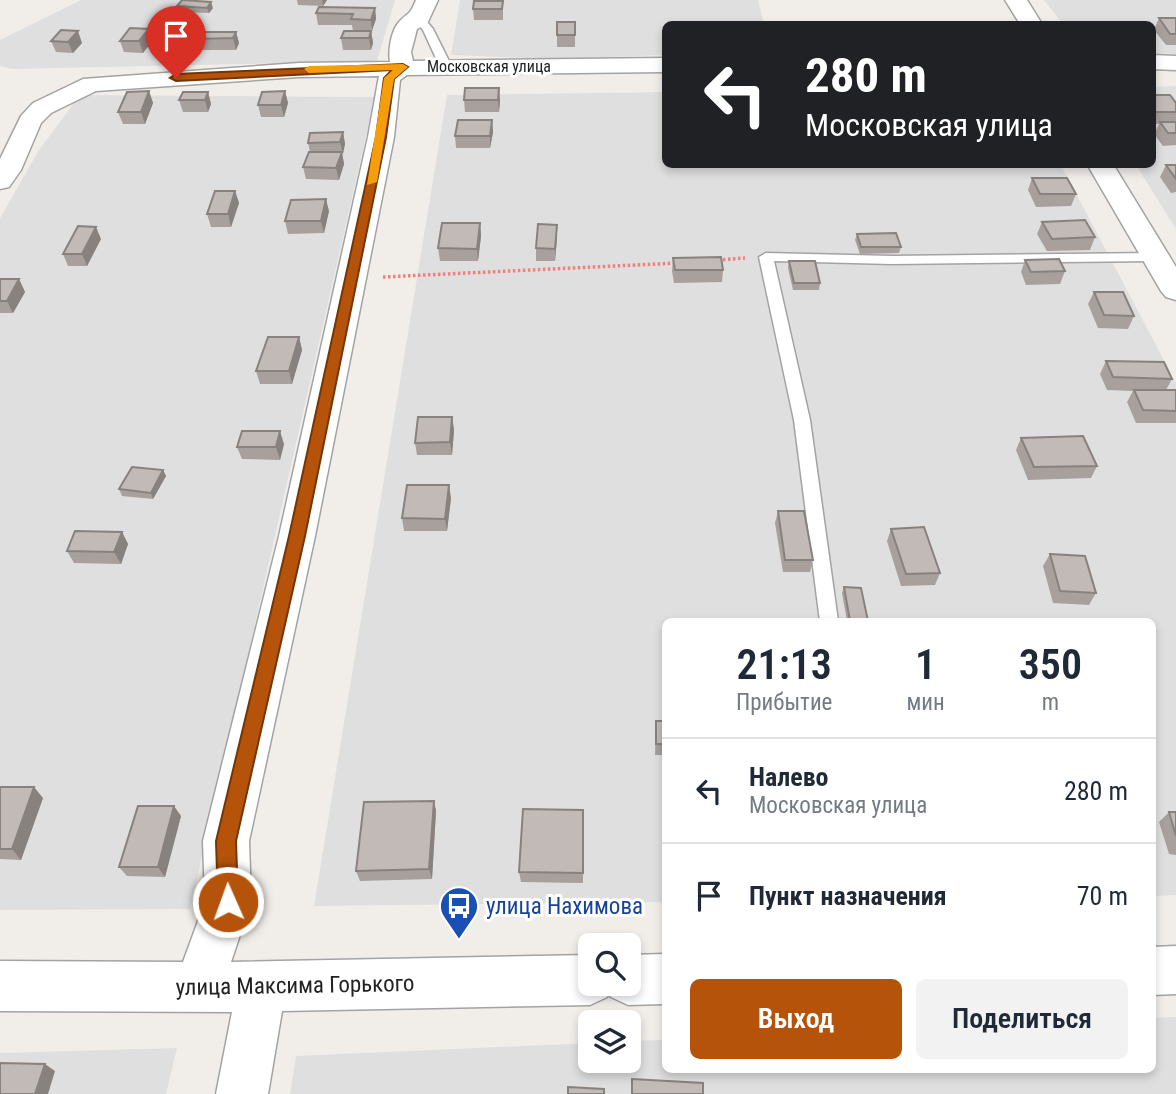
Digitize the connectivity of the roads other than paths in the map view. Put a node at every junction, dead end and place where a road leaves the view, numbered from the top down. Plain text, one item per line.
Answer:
1 (1016, 0) edge
2 (423, 9) edge
3 (1029, 21) edge
4 (1156, 62) edge
5 (1176, 63) edge
6 (662, 65) edge
7 (403, 67) junction
8 (446, 67) junction
9 (30, 121) junction
10 (0, 135) edge
11 (1102, 168) edge
12 (0, 181) edge
13 (1155, 257) junction
14 (1176, 292) edge
15 (829, 618) edge
16 (1176, 970) edge
17 (1156, 971) edge
18 (641, 979) edge
19 (662, 979) edge
20 (578, 980) edge
21 (0, 986) edge
22 (198, 987) junction
23 (261, 987) junction
24 (242, 1094) edge

1 - 3 street
2 - 7 street
2 - 8 lane
4 - 5 street
6 - 8 street, Московская улица
7 - 8 street, Московская улица
7 - 9 street, Московская улица
7 - 22 street
9 - 10 street
9 - 12 street
11 - 13 street
13 - 14 street
13 - 15 lane
16 - 17 street
18 - 19 street
20 - 23 street, улица Максима Горького
21 - 22 street, улица Максима Горького
22 - 23 street, улица Максима Горького
23 - 24 street

